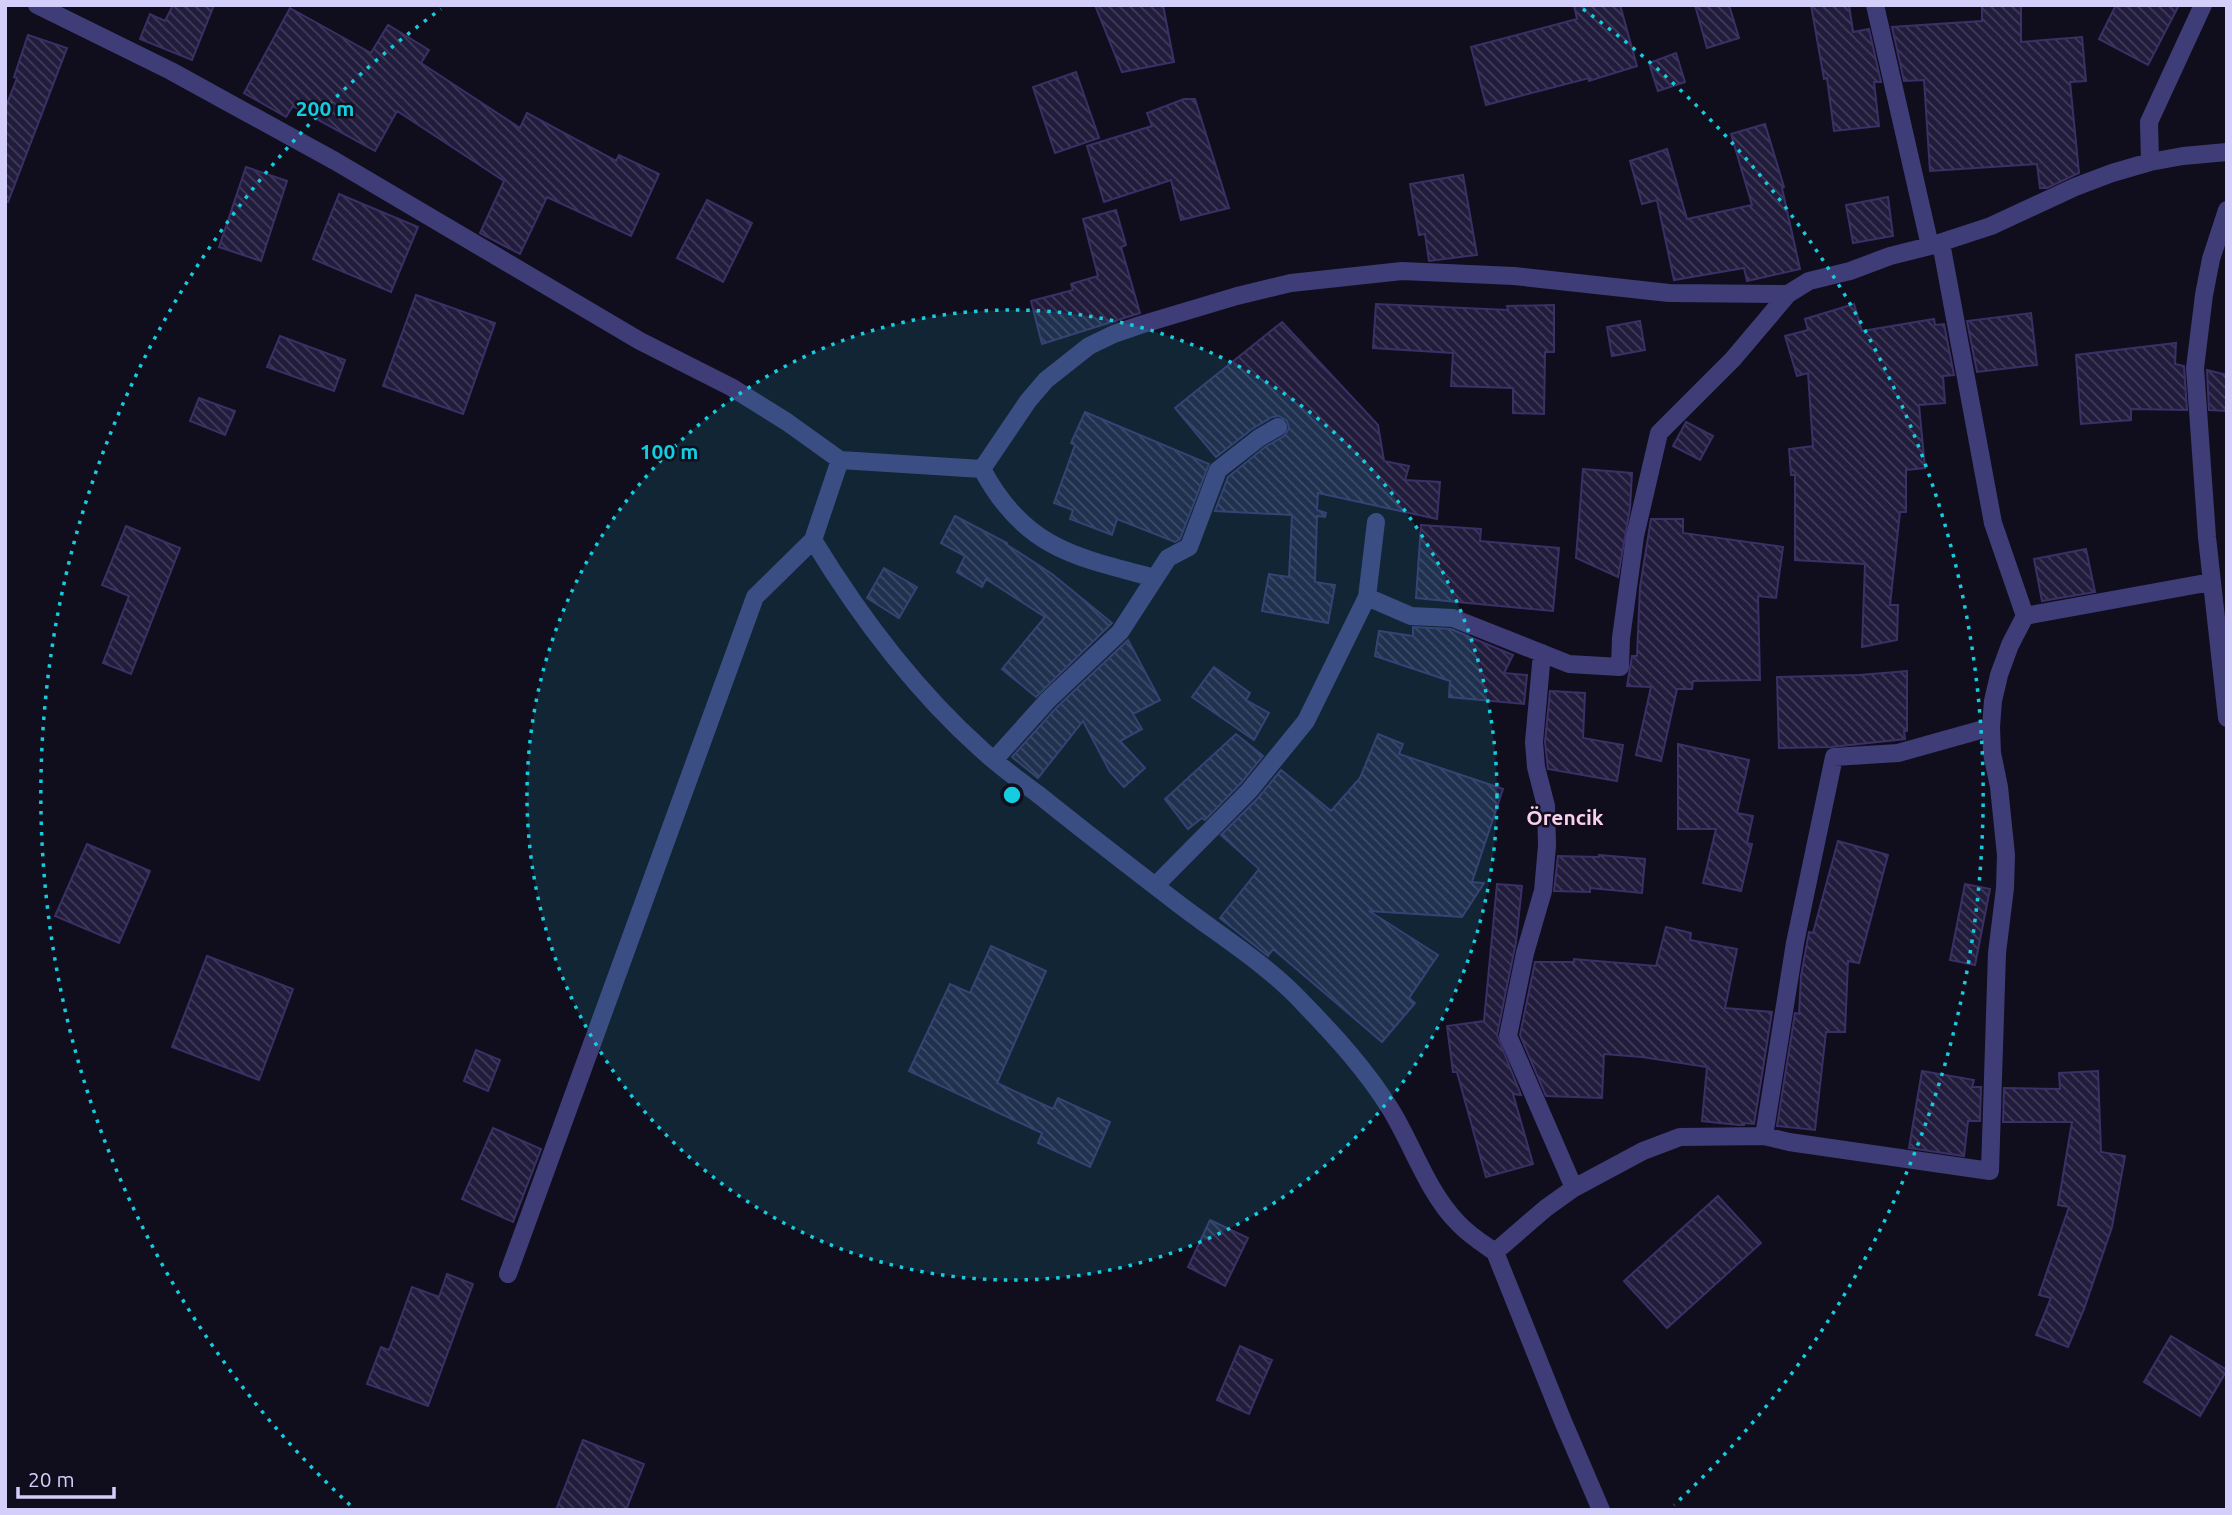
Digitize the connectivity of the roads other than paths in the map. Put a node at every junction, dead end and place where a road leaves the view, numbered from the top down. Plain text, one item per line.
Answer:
1 (37, 5) edge
2 (1875, 5) edge
3 (2203, 5) edge
4 (2227, 152) edge
5 (2150, 162) junction
6 (2227, 210) edge
7 (1936, 244) junction
8 (1788, 294) junction
9 (1278, 426) dead end
10 (840, 460) junction
11 (982, 469) junction
12 (1376, 523) dead end
13 (813, 540) junction
14 (1155, 578) junction
15 (2211, 582) junction
16 (1367, 597) junction
17 (2025, 616) junction
18 (1542, 653) junction
19 (2227, 718) edge
20 (1991, 727) junction
21 (994, 760) junction
22 (1156, 885) junction
23 (1764, 1136) junction
24 (1574, 1188) junction
25 (1495, 1252) junction
26 (508, 1275) dead end
27 (1601, 1510) edge

1 - 10 street
2 - 7 street
3 - 5 street
4 - 5 street
5 - 7 street
6 - 15 street
7 - 8 street
7 - 17 street
8 - 11 street
8 - 18 street
9 - 14 street
10 - 11 street
10 - 13 street
11 - 14 street
12 - 16 street
13 - 21 street
13 - 26 street
14 - 21 street
15 - 17 street
15 - 19 street
16 - 18 street
16 - 22 street
17 - 20 street
18 - 24 street
20 - 23 street
20 - 23 street
21 - 22 street
22 - 25 street
23 - 24 street
24 - 25 street
25 - 27 street

